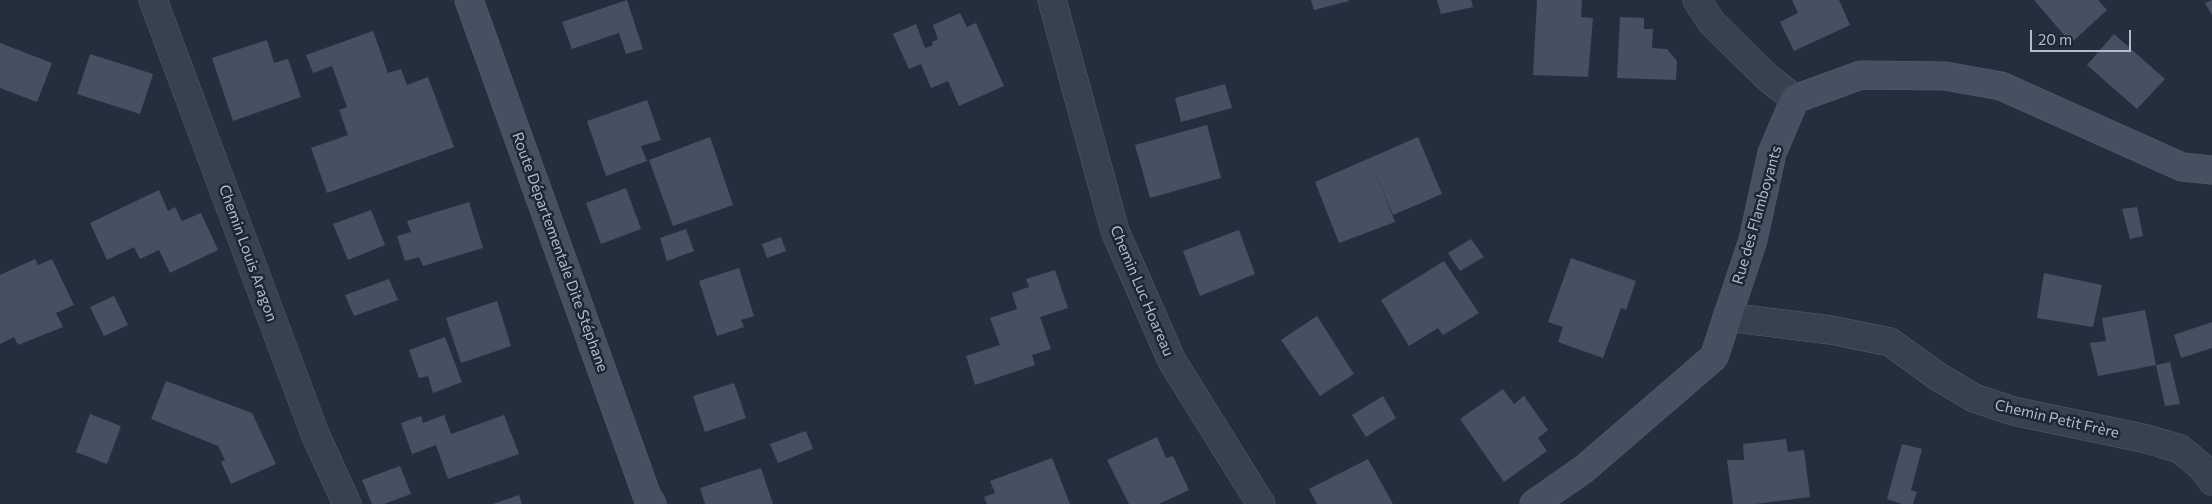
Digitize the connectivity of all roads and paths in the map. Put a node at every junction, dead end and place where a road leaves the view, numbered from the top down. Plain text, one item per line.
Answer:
1 (153, 0) edge
2 (469, 0) edge
3 (1052, 0) edge
4 (1697, 0) edge
5 (1795, 99) junction
6 (2212, 170) edge
7 (1728, 317) junction
8 (2212, 481) edge
9 (347, 504) edge
10 (652, 504) edge
11 (1261, 504) edge
12 (1534, 504) edge

1 - 9 street, Chemin Louis Aragon
2 - 10 main road, Route Départementale Dite Stéphane
3 - 11 street, Chemin Luc Hoareau
4 - 5 street
5 - 6 main road
5 - 7 main road, Rue des Flamboyants
7 - 8 street, Chemin Petit Frère
7 - 12 main road, Rue des Flamboyants

